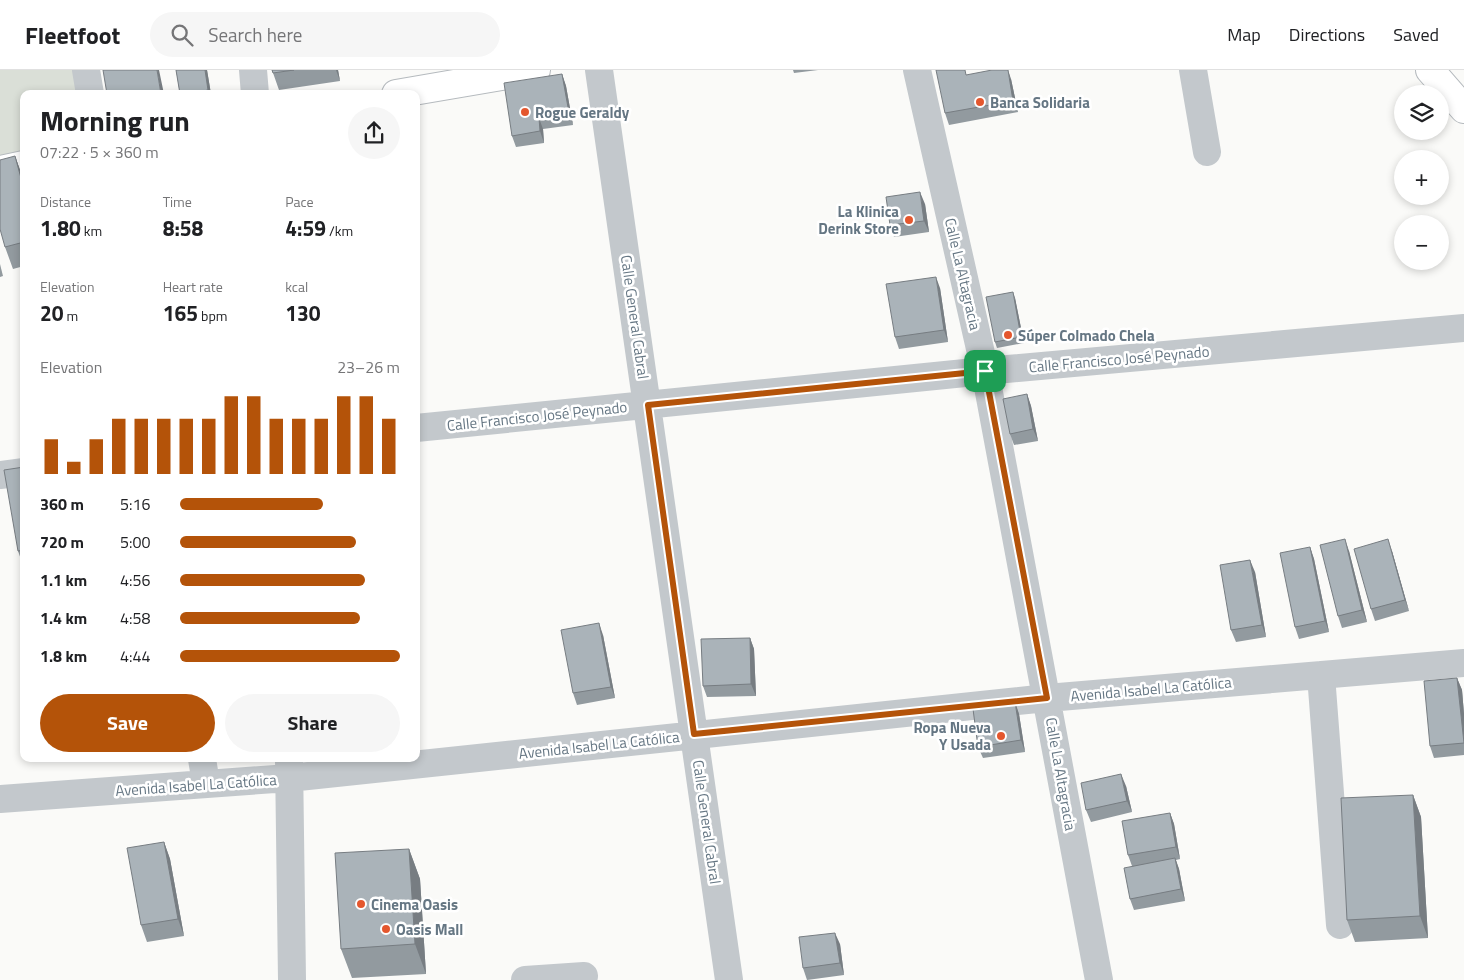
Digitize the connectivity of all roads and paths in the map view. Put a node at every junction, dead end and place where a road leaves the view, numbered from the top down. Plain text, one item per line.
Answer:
1 (86, 70) edge
2 (253, 70) edge
3 (536, 70) edge
4 (599, 70) edge
5 (917, 70) edge
6 (1193, 70) edge
7 (1430, 70) edge
8 (89, 90) edge
9 (255, 90) edge
10 (419, 90) edge
11 (1464, 109) edge
12 (1207, 152) dead end
13 (20, 166) edge
14 (0, 170) edge
15 (1464, 328) edge
16 (985, 371) junction
17 (648, 405) junction
18 (420, 428) edge
19 (20, 472) edge
20 (0, 475) edge
21 (1464, 646) edge
22 (1464, 663) edge
23 (1436, 666) junction
24 (1321, 675) junction
25 (1047, 698) junction
26 (694, 734) junction
27 (420, 757) edge
28 (360, 762) edge
29 (289, 768) edge
30 (204, 771) edge
31 (0, 800) edge
32 (1340, 926) dead end
33 (584, 976) dead end
34 (292, 980) edge
35 (525, 980) edge
36 (729, 980) edge
37 (1099, 980) edge

1 - 8 street
2 - 9 street
3 - 10 main road
4 - 17 street, Calle General Cabral
5 - 16 street, Calle La Altagracia
6 - 12 street
7 - 11 main road
13 - 14 main road
15 - 16 street, Calle Francisco José Peynado
16 - 17 street, Calle Francisco José Peynado
16 - 25 street, Calle La Altagracia
17 - 18 street, Calle Francisco José Peynado
17 - 26 street, Calle General Cabral
19 - 20 street
21 - 23 street
22 - 23 street, Avenida Isabel La Católica
23 - 24 street, Avenida Isabel La Católica
24 - 25 street, Avenida Isabel La Católica
24 - 32 street
25 - 26 street, Avenida Isabel La Católica
25 - 37 street, Calle La Altagracia
26 - 27 street, Avenida Isabel La Católica
26 - 36 street, Calle General Cabral
28 - 29 street, Avenida Isabel La Católica
29 - 30 street, Avenida Isabel La Católica
29 - 34 street
30 - 31 street, Avenida Isabel La Católica
33 - 35 street

